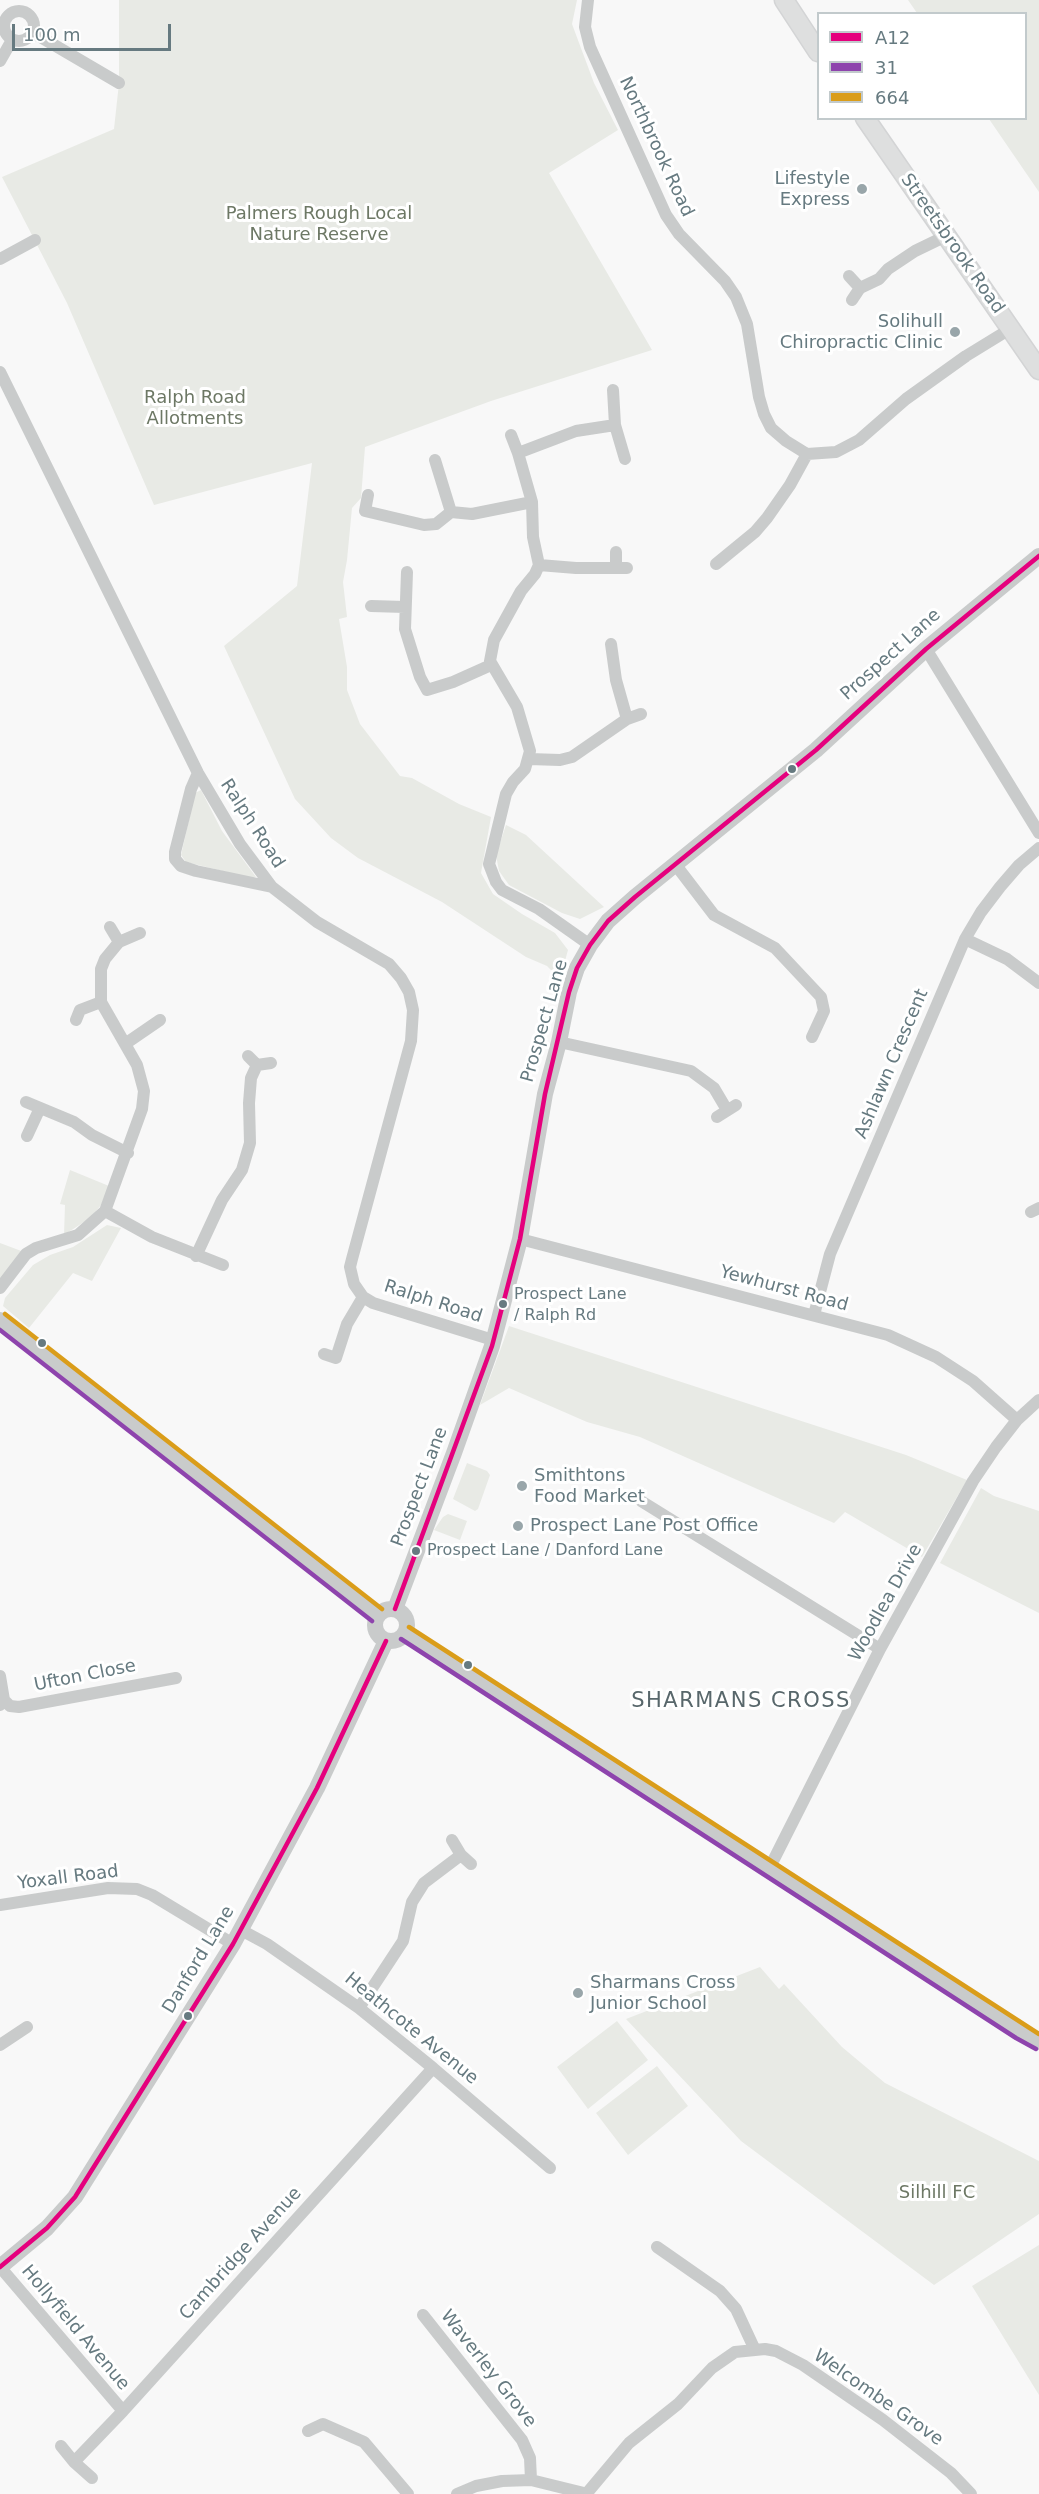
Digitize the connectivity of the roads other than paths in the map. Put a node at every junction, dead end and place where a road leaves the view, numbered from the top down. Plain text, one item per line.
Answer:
1 (29, 0) edge
2 (588, 0) edge
3 (784, 0) edge
4 (25, 13) junction
5 (2, 19) edge
6 (32, 32) junction
7 (12, 40) junction
8 (817, 49) edge
9 (0, 61) edge
10 (119, 83) dead end
11 (866, 120) edge
12 (946, 236) junction
13 (35, 240) dead end
14 (0, 259) edge
15 (849, 276) dead end
16 (860, 288) junction
17 (852, 300) dead end
18 (1010, 329) junction
19 (1039, 370) edge
20 (0, 372) edge
21 (613, 390) dead end
22 (615, 425) junction
23 (512, 435) dead end
24 (518, 453) junction
25 (807, 454) junction
26 (625, 459) dead end
27 (435, 460) dead end
28 (368, 495) dead end
29 (532, 502) junction
30 (451, 512) junction
31 (615, 552) dead end
32 (1039, 556) edge
33 (716, 564) dead end
34 (539, 565) junction
35 (407, 572) dead end
36 (371, 606) dead end
37 (405, 607) junction
38 (611, 644) dead end
39 (926, 649) junction
40 (491, 666) junction
41 (641, 714) dead end
42 (627, 719) junction
43 (529, 759) junction
44 (198, 773) junction
45 (1039, 833) edge
46 (1039, 848) edge
47 (675, 864) junction
48 (272, 887) junction
49 (110, 927) dead end
50 (140, 933) dead end
51 (965, 939) junction
52 (119, 942) junction
53 (590, 945) junction
54 (1039, 983) edge
55 (101, 1002) junction
56 (76, 1020) dead end
57 (160, 1020) dead end
58 (812, 1037) dead end
59 (559, 1042) junction
60 (125, 1044) junction
61 (248, 1056) dead end
62 (271, 1063) dead end
63 (257, 1065) junction
64 (26, 1102) dead end
65 (40, 1108) junction
66 (727, 1111) dead end
67 (27, 1136) dead end
68 (128, 1153) junction
69 (105, 1211) junction
70 (520, 1239) junction
71 (196, 1256) junction
72 (223, 1265) dead end
73 (0, 1288) edge
74 (363, 1297) junction
75 (814, 1315) junction
76 (0, 1320) edge
77 (493, 1340) junction
78 (324, 1354) dead end
79 (1039, 1400) edge
80 (1017, 1420) junction
81 (642, 1501) dead end
82 (394, 1609) junction
83 (377, 1615) junction
84 (405, 1633) junction
85 (386, 1641) junction
86 (880, 1649) junction
87 (0, 1676) edge
88 (176, 1678) dead end
89 (2, 1702) edge
90 (452, 1840) dead end
91 (769, 1869) junction
92 (0, 1905) edge
93 (237, 1937) junction
94 (359, 2008) junction
95 (27, 2027) dead end
96 (1039, 2042) edge
97 (0, 2045) edge
98 (433, 2068) junction
99 (550, 2168) dead end
100 (657, 2247) dead end
101 (0, 2267) edge
102 (423, 2314) dead end
103 (755, 2350) junction
104 (123, 2412) junction
105 (308, 2431) dead end
106 (61, 2446) dead end
107 (74, 2462) junction
108 (92, 2478) dead end
109 (531, 2480) junction
110 (408, 2494) edge
111 (457, 2494) edge
112 (588, 2494) edge
113 (971, 2494) edge

1 - 4 street
2 - 25 street, Northbrook Road
3 - 8 main road
4 - 5 street
4 - 6 street
5 - 7 street
6 - 7 street
6 - 10 street
7 - 9 street
11 - 12 main road, Streetsbrook Road
12 - 16 street
12 - 18 main road, Streetsbrook Road
13 - 14 street
15 - 16 street
16 - 17 street
18 - 19 main road, Streetsbrook Road
18 - 25 street
20 - 44 street, Ralph Road
21 - 22 street
22 - 24 street
22 - 26 street
23 - 24 street
24 - 29 street
25 - 33 street
27 - 30 street
28 - 30 street
29 - 30 street
29 - 34 street
31 - 34 street
32 - 39 street, Prospect Lane
34 - 40 street
35 - 37 street
36 - 37 street
37 - 40 street
38 - 42 street
39 - 45 street
39 - 47 street, Prospect Lane
40 - 43 street
41 - 42 street
42 - 43 street
43 - 53 street
44 - 48 street, Ralph Road
44 - 48 street
46 - 51 street, Ashlawn Crescent
47 - 53 street, Prospect Lane
47 - 58 street
48 - 74 street, Ralph Road
49 - 52 street
50 - 52 street
51 - 54 street
51 - 75 street, Ashlawn Crescent
52 - 55 street
53 - 59 street, Prospect Lane
55 - 56 street
55 - 60 street
57 - 60 street
59 - 66 street
59 - 70 street, Prospect Lane
60 - 68 street
61 - 63 street
62 - 63 street
63 - 71 street
64 - 65 street
65 - 67 street
65 - 68 street
68 - 69 street
69 - 71 street
69 - 73 street
70 - 75 street, Yewhurst Road
70 - 77 street, Prospect Lane
71 - 72 street
74 - 77 street, Ralph Road
74 - 78 street, Ralph Road
75 - 80 street, Yewhurst Road
76 - 83 street
77 - 82 street, Prospect Lane
79 - 80 street, Woodlea Drive
80 - 86 street, Woodlea Drive
81 - 86 street
82 - 83 street
82 - 84 street
83 - 85 street
84 - 85 street
84 - 91 street
85 - 93 street, Danford Lane
86 - 91 street, Woodlea Drive
87 - 89 street
88 - 89 street, Ufton Close
90 - 94 street
91 - 96 street
92 - 93 street, Yoxall Road
93 - 94 street, Heathcote Avenue
93 - 101 street, Danford Lane
94 - 98 street, Heathcote Avenue
95 - 97 street
98 - 99 street, Heathcote Avenue
98 - 104 street, Cambridge Avenue
100 - 103 street
101 - 104 street, Hollyfield Avenue
102 - 109 street, Waverley Grove
103 - 112 street, Welcombe Grove
103 - 113 street, Welcombe Grove
104 - 107 street, Cambridge Avenue
105 - 110 street
106 - 107 street
107 - 108 street
109 - 111 street
109 - 112 street

